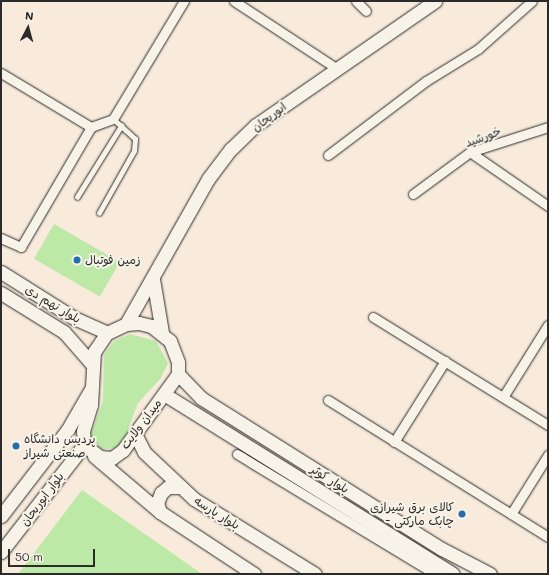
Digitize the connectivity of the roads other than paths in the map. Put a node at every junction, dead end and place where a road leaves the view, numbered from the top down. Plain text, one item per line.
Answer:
1 (184, 1) edge
2 (234, 1) edge
3 (356, 1) edge
4 (435, 1) edge
5 (532, 1) edge
6 (366, 11) dead end
7 (336, 68) junction
8 (1, 74) edge
9 (113, 119) junction
10 (121, 126) junction
11 (91, 127) junction
12 (548, 127) edge
13 (470, 152) junction
14 (328, 155) dead end
15 (413, 194) dead end
16 (77, 197) dead end
17 (548, 206) edge
18 (99, 213) dead end
19 (1, 238) edge
20 (1, 272) edge
21 (153, 279) junction
22 (1, 293) edge
23 (373, 317) dead end
24 (126, 324) junction
25 (548, 325) edge
26 (162, 332) junction
27 (107, 333) junction
28 (445, 362) junction
29 (92, 364) junction
30 (178, 374) junction
31 (93, 386) junction
32 (164, 394) junction
33 (503, 397) junction
34 (328, 400) dead end
35 (548, 426) edge
36 (135, 434) junction
37 (394, 442) junction
38 (87, 450) junction
39 (237, 454) dead end
40 (548, 455) edge
41 (180, 487) junction
42 (160, 512) junction
43 (511, 514) junction
44 (1, 516) edge
45 (548, 537) edge
46 (1, 552) edge
47 (254, 574) edge
48 (316, 574) edge
49 (435, 574) edge
50 (453, 574) edge
51 (490, 574) edge

1 - 9 street
2 - 7 street
3 - 6 street
4 - 7 main road, ابوریحان
5 - 14 street
7 - 21 main road, ابوریحان
8 - 11 street
9 - 10 lane
9 - 11 street
10 - 16 lane
10 - 18 lane
11 - 19 street
12 - 13 street, خورشید
13 - 15 street, خورشید
13 - 17 street
20 - 27 main road, بلوار نهم دی
21 - 24 main road, ابوریحان
21 - 26 main road
22 - 29 main road, بلوار نهم دی
23 - 28 street
24 - 26 main road
24 - 27 main road
25 - 33 street
26 - 30 main road
27 - 29 main road
28 - 33 street
28 - 37 street
29 - 31 main road
30 - 32 main road, میدان ولایت
30 - 51 main road, بلوار کوثر
31 - 38 main road
31 - 44 main road, بلوار ابوریحان
32 - 36 main road, میدان ولایت
32 - 50 main road, بلوار کوثر
33 - 35 street
34 - 37 street
36 - 38 main road, میدان ولایت
36 - 41 main road, بلوار پارسه
37 - 43 street
38 - 42 main road
38 - 46 main road, بلوار ابوریحان
39 - 49 street
40 - 43 street
41 - 42 main road
41 - 48 main road, بلوار پارسه
42 - 47 main road
43 - 45 street

